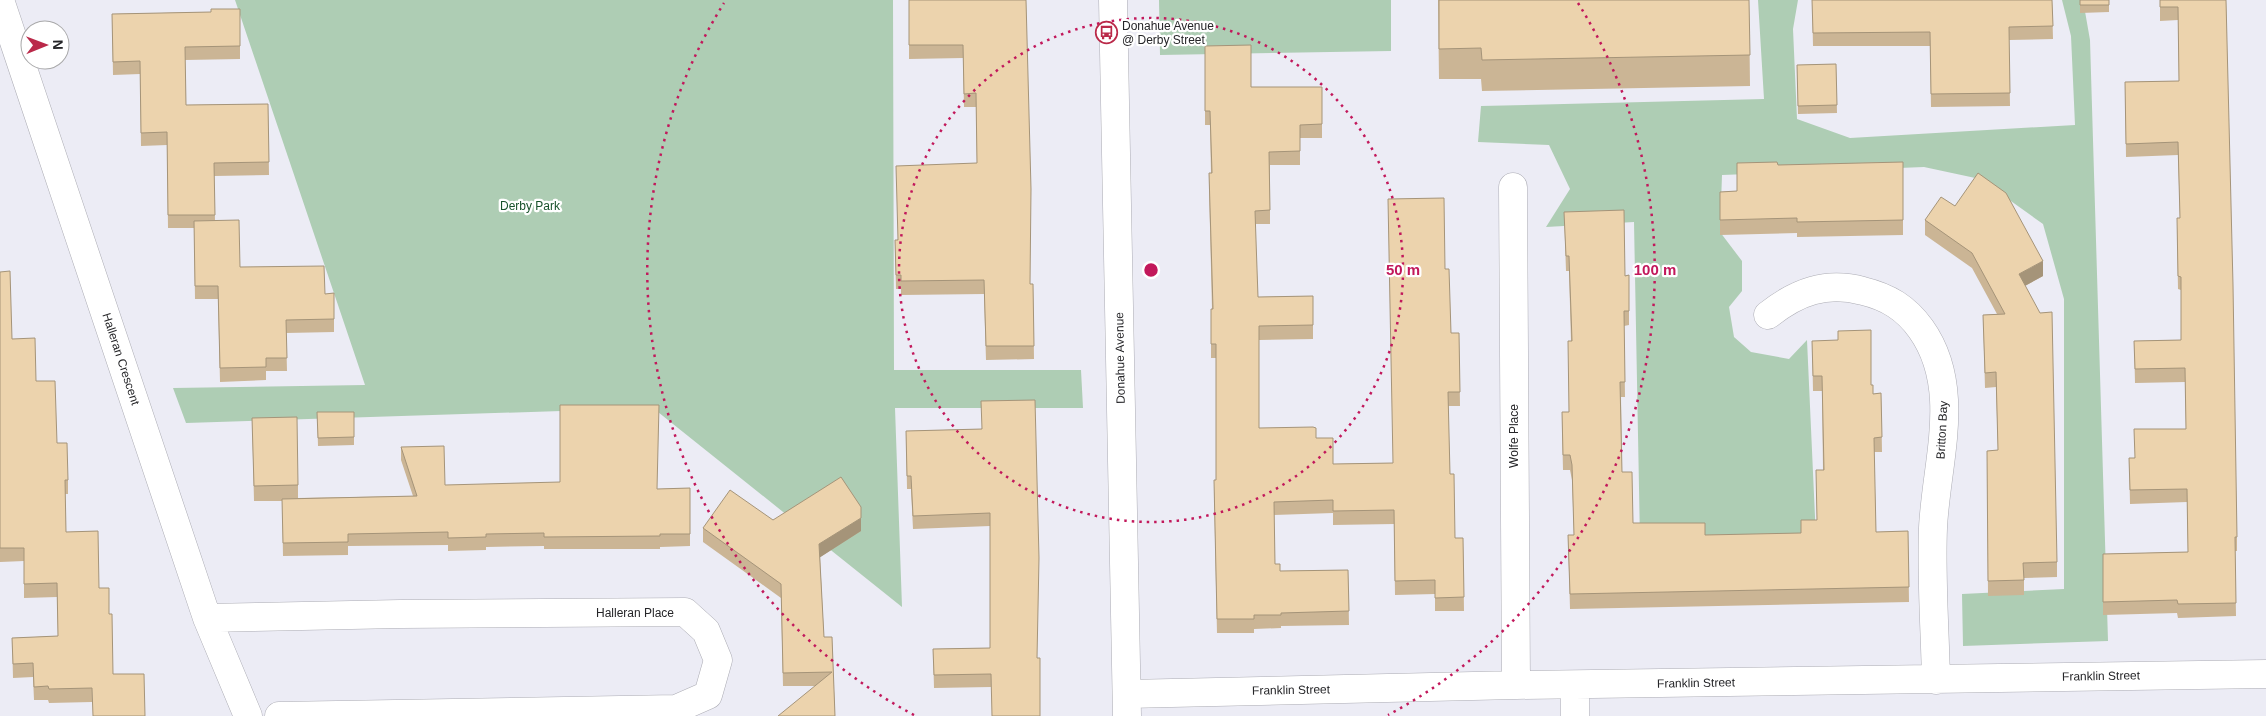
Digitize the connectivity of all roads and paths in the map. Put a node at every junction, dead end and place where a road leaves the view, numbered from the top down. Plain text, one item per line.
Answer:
1 (0, 0) edge
2 (1113, 0) edge
3 (1512, 187) dead end
4 (1768, 315) dead end
5 (207, 618) junction
6 (2266, 674) edge
7 (1936, 680) junction
8 (1516, 685) junction
9 (1575, 685) junction
10 (1127, 705) edge
11 (248, 716) edge
12 (279, 716) edge
13 (1575, 716) edge

1 - 5 street, Halleran Crescent
2 - 10 street, Donahue Avenue
3 - 8 street, Wolfe Place
4 - 7 street, Britton Bay
5 - 11 street, Halleran Crescent
5 - 12 street, Halleran Place
6 - 7 street, Franklin Street
7 - 9 street, Franklin Street
8 - 9 street, Franklin Street
8 - 10 street, Franklin Street
9 - 13 street

